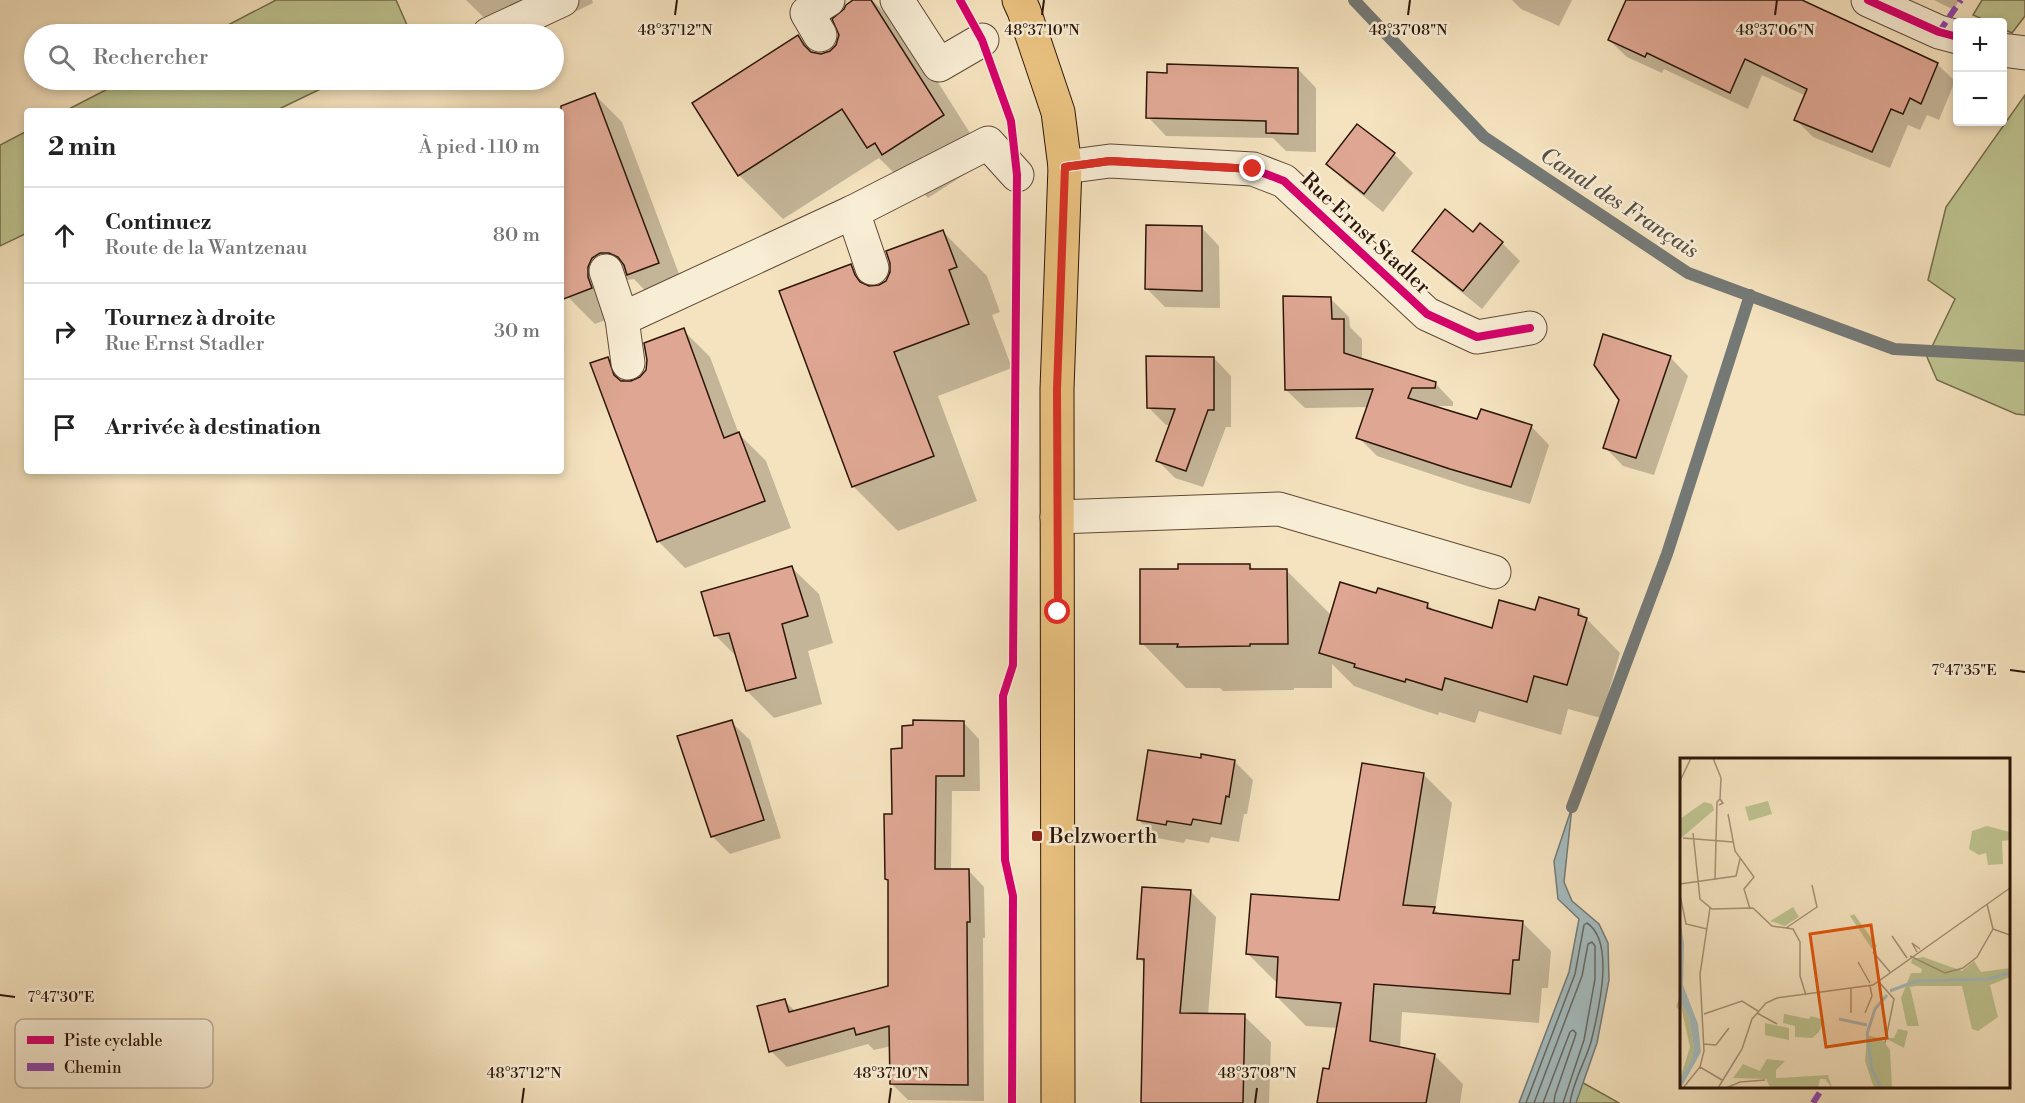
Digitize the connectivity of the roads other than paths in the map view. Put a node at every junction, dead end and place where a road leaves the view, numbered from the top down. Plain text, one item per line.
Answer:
1 (562, 0) edge
2 (828, 0) edge
3 (897, 0) edge
4 (1868, 0) edge
5 (1027, 4) edge
6 (510, 24) edge
7 (820, 35) dead end
8 (1953, 36) edge
9 (982, 40) dead end
10 (2007, 51) edge
11 (2025, 53) edge
12 (1065, 167) junction
13 (1017, 176) dead end
14 (852, 212) junction
15 (872, 268) dead end
16 (606, 271) dead end
17 (622, 319) junction
18 (1530, 328) dead end
19 (628, 363) dead end
20 (1057, 517) junction
21 (1494, 572) dead end
22 (1058, 1103) edge

1 - 6 street
2 - 7 street
3 - 9 street
4 - 8 street
5 - 12 main road
10 - 11 street
12 - 18 street, Rue Ernst Stadler
12 - 20 main road
13 - 14 street
14 - 15 street
14 - 17 street
16 - 17 street
17 - 19 street
20 - 21 street
20 - 22 main road

